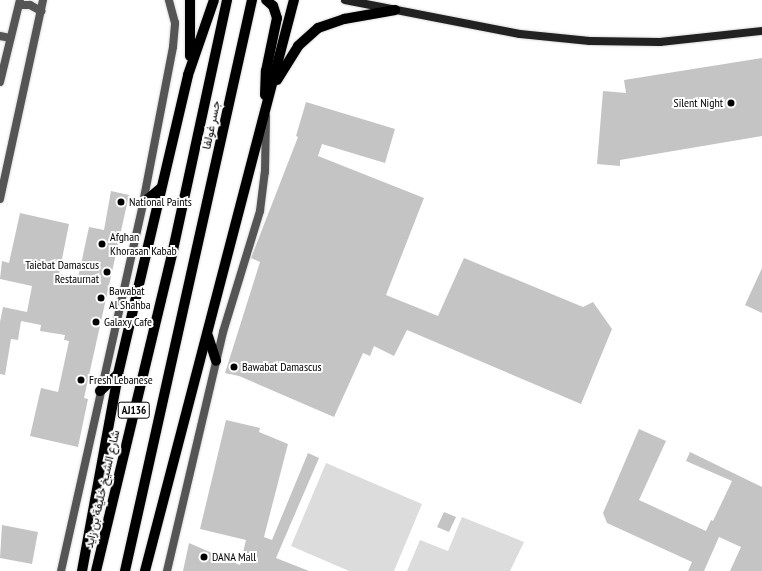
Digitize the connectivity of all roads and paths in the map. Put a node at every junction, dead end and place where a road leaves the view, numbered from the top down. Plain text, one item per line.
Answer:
1 (43, 0) edge
2 (169, 0) edge
3 (181, 0) edge
4 (190, 0) edge
5 (214, 0) edge
6 (227, 0) edge
7 (252, 0) edge
8 (266, 0) edge
9 (294, 0) edge
10 (345, 0) edge
11 (20, 2) edge
12 (395, 10) junction
13 (41, 11) junction
14 (190, 21) junction
15 (762, 31) edge
16 (0, 36) edge
17 (10, 38) junction
18 (188, 75) junction
19 (0, 82) edge
20 (269, 92) junction
21 (266, 103) junction
22 (162, 188) junction
23 (0, 199) edge
24 (142, 203) junction
25 (173, 250) joint
26 (208, 334) junction
27 (216, 361) junction
28 (118, 374) junction
29 (100, 391) junction
30 (62, 571) edge
31 (82, 571) edge
32 (96, 571) edge
33 (125, 571) edge
34 (145, 571) edge
35 (167, 571) edge

1 - 13 street
2 - 24 street
3 - 14 main road
4 - 14 main road
5 - 18 main road
6 - 25 main road, جسر غولفا / AJ136
7 - 33 main road, جسر غولفا / AJ136
8 - 21 main road
9 - 20 main road
10 - 12 main road
11 - 13 street
11 - 17 street
12 - 15 main road
12 - 20 main road
13 - 23 street
14 - 18 main road
16 - 17 street
17 - 19 street
18 - 22 main road
20 - 21 main road
21 - 26 main road
21 - 27 street
22 - 24 main road
22 - 28 main road
24 - 29 street
25 - 32 main road, شارع الشيخ خليفة بن زايد / AJ136
26 - 27 main road
26 - 34 main road
27 - 35 street
28 - 29 main road
28 - 31 main road
29 - 30 street

